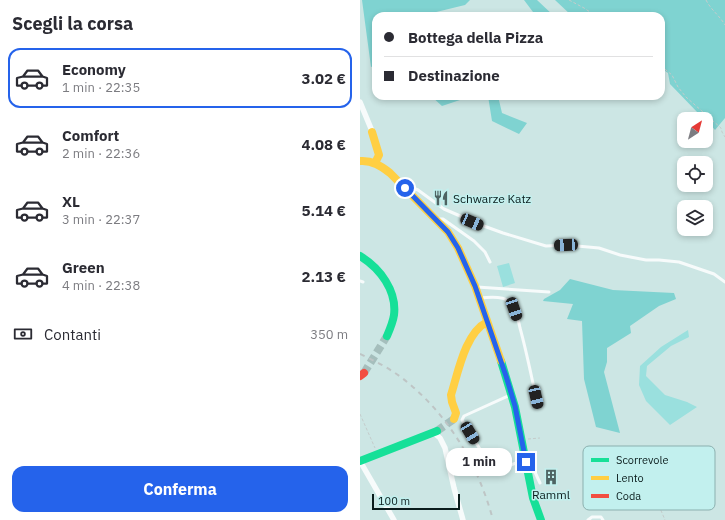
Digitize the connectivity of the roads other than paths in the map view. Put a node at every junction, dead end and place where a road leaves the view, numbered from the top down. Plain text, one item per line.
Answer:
1 (360, 102) edge
2 (372, 131) joint
3 (360, 161) edge
4 (375, 163) junction
5 (406, 189) junction
6 (435, 218) junction
7 (360, 256) edge
8 (490, 262) dead end
9 (725, 282) edge
10 (475, 286) junction
11 (549, 292) dead end
12 (479, 298) junction
13 (487, 322) junction
14 (387, 336) tunnel mouth
15 (511, 394) junction
16 (538, 406) dead end
17 (454, 419) dead end
18 (435, 432) joint
19 (526, 460) junction
20 (360, 461) edge
21 (540, 483) dead end
22 (394, 520) edge
23 (463, 520) edge
24 (541, 520) edge
25 (588, 520) edge
26 (602, 520) edge

1 - 2 street
2 - 4 street
3 - 4 street
4 - 5 street
5 - 6 street
5 - 9 lane
6 - 8 lane
6 - 10 street
7 - 14 street
10 - 11 lane
10 - 12 street
12 - 13 street
12 - 16 lane
13 - 15 street
13 - 17 street
15 - 19 street
15 - 19 lane
18 - 20 street
18 - 23 street
19 - 21 lane
19 - 24 street
20 - 22 street
25 - 26 lane

